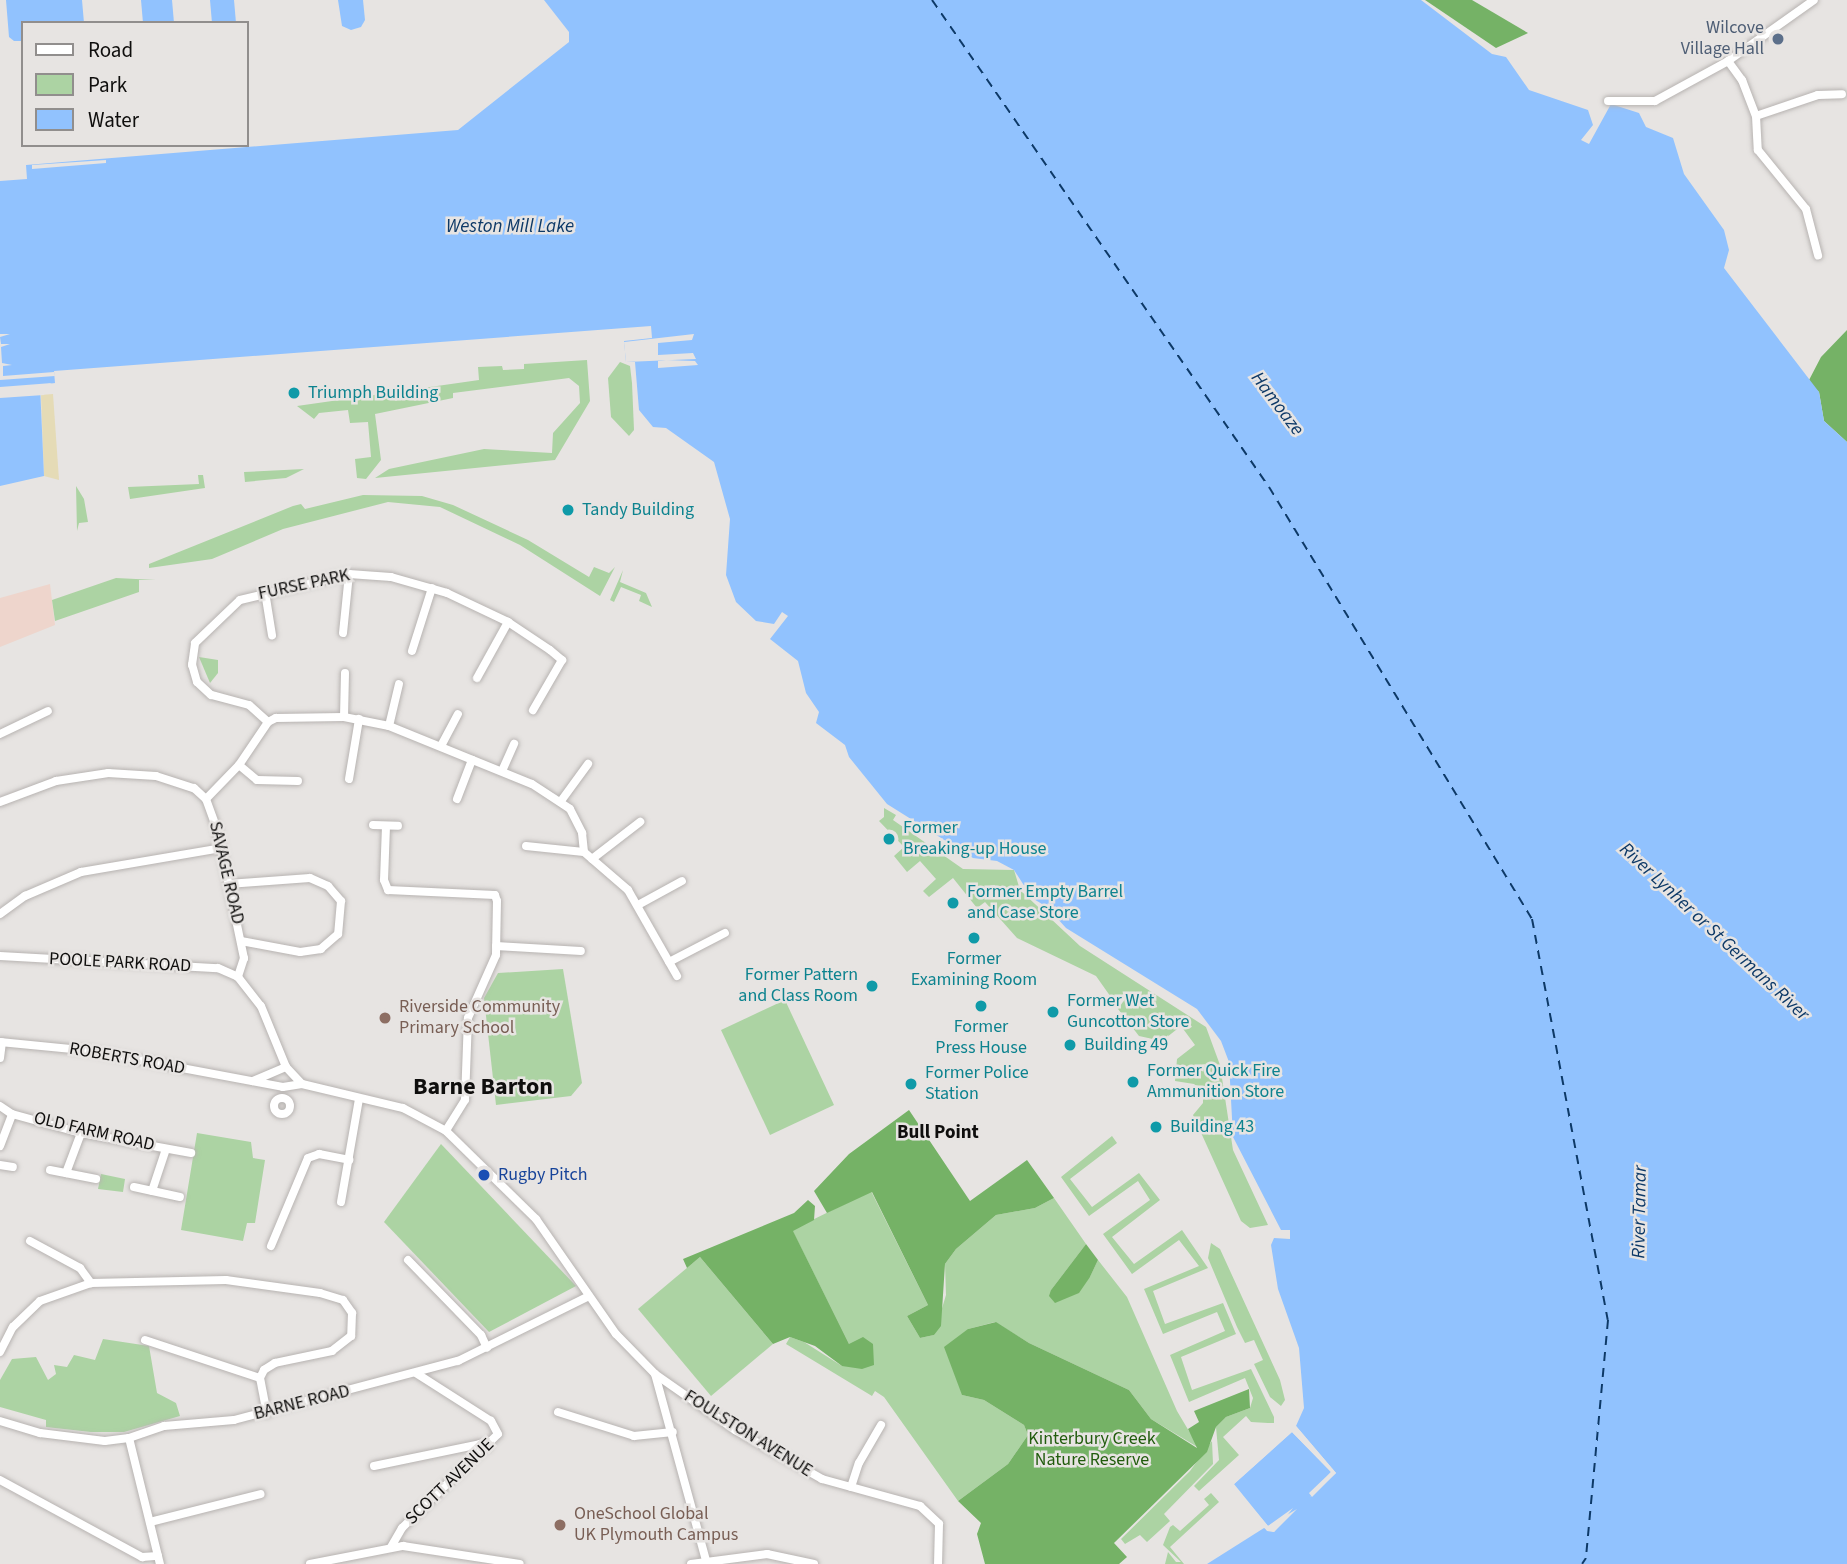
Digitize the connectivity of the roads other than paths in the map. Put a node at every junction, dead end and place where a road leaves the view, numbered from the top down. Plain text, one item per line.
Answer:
1 (1814, 0) edge
2 (1728, 61) junction
3 (1842, 94) dead end
4 (1608, 101) dead end
5 (1756, 116) junction
6 (1818, 256) dead end
7 (349, 574) junction
8 (432, 588) junction
9 (265, 592) junction
10 (508, 622) junction
11 (343, 633) dead end
12 (272, 635) dead end
13 (412, 651) dead end
14 (345, 673) dead end
15 (477, 678) dead end
16 (399, 684) dead end
17 (533, 710) dead end
18 (48, 711) dead end
19 (458, 714) dead end
20 (344, 717) junction
21 (359, 719) junction
22 (268, 722) junction
23 (389, 726) junction
24 (0, 734) edge
25 (514, 744) dead end
26 (441, 746) junction
27 (472, 760) junction
28 (588, 764) dead end
29 (239, 765) junction
30 (502, 771) junction
31 (349, 779) dead end
32 (298, 781) dead end
33 (206, 799) junction
34 (457, 799) dead end
35 (561, 801) junction
36 (0, 802) edge
37 (640, 822) dead end
38 (373, 825) dead end
39 (386, 826) junction
40 (398, 826) dead end
41 (526, 846) dead end
42 (221, 848) junction
43 (584, 852) junction
44 (595, 862) junction
45 (682, 881) dead end
46 (228, 884) junction
47 (638, 905) junction
48 (0, 914) edge
49 (725, 933) dead end
50 (566, 939) dead end
51 (241, 941) junction
52 (496, 946) junction
53 (565, 950) junction
54 (582, 951) dead end
55 (0, 956) edge
56 (669, 962) junction
57 (677, 976) dead end
58 (238, 977) junction
59 (1, 1042) edge
60 (0, 1058) edge
61 (286, 1067) junction
62 (253, 1081) junction
63 (264, 1084) junction
64 (302, 1084) junction
65 (278, 1099) dead end
66 (359, 1099) junction
67 (0, 1106) edge
68 (12, 1114) junction
69 (446, 1131) junction
70 (80, 1133) junction
71 (0, 1146) edge
72 (166, 1149) junction
73 (191, 1153) dead end
74 (349, 1160) junction
75 (0, 1165) edge
76 (13, 1167) dead end
77 (50, 1170) dead end
78 (66, 1173) junction
79 (96, 1179) dead end
80 (134, 1187) dead end
81 (152, 1191) junction
82 (180, 1197) dead end
83 (341, 1202) dead end
84 (30, 1241) dead end
85 (271, 1247) dead end
86 (408, 1260) dead end
87 (91, 1283) junction
88 (589, 1296) junction
89 (145, 1340) dead end
90 (487, 1348) junction
91 (0, 1352) edge
92 (416, 1373) junction
93 (655, 1374) junction
94 (260, 1378) junction
95 (558, 1412) dead end
96 (267, 1413) junction
97 (0, 1421) edge
98 (881, 1425) dead end
99 (673, 1432) junction
100 (130, 1438) junction
101 (487, 1447) junction
102 (374, 1466) dead end
103 (0, 1480) edge
104 (851, 1487) junction
105 (261, 1494) dead end
106 (150, 1522) junction
107 (391, 1546) junction
108 (159, 1560) edge
109 (706, 1560) junction
110 (310, 1564) edge
111 (514, 1564) edge
112 (691, 1564) edge
113 (814, 1564) edge
114 (938, 1564) edge

1 - 2 street
2 - 4 street
2 - 5 street
3 - 5 street
5 - 6 street
7 - 8 street, FURSE PARK
7 - 9 street, FURSE PARK
7 - 11 street
8 - 10 street, FURSE PARK
8 - 13 street
9 - 12 street
9 - 22 street, FURSE PARK
10 - 15 street
10 - 17 street, FURSE PARK
14 - 20 street
16 - 23 street
18 - 24 street
19 - 26 street
20 - 21 street
20 - 22 street
21 - 23 street
21 - 31 street
22 - 29 street
23 - 26 street
25 - 30 street
26 - 27 street
27 - 30 street
27 - 34 street
28 - 35 street
29 - 32 street
29 - 33 street
30 - 35 street
33 - 36 street, SAVAGE ROAD
33 - 42 street, SAVAGE ROAD
35 - 43 street
37 - 44 street
38 - 39 street
39 - 40 street
39 - 52 street
41 - 43 street
42 - 46 street, SAVAGE ROAD
42 - 48 street
43 - 44 street
44 - 47 street
45 - 47 street
46 - 51 street, SAVAGE ROAD
46 - 51 street
47 - 56 street
49 - 56 street
50 - 53 street
51 - 58 street, SAVAGE ROAD
52 - 53 street
52 - 69 street
53 - 54 street
55 - 58 street, POOLE PARK ROAD
56 - 57 street
58 - 61 street
59 - 60 street
59 - 62 street, ROBERTS ROAD
61 - 62 street
61 - 64 street
62 - 63 street, ROBERTS ROAD
63 - 64 street, ROBERTS ROAD
63 - 65 street
64 - 66 street
66 - 69 street
66 - 74 street
67 - 68 street, OLD FARM ROAD
68 - 70 street, OLD FARM ROAD
68 - 71 street
69 - 88 street
70 - 72 street, OLD FARM ROAD
70 - 78 street
72 - 73 street, OLD FARM ROAD
72 - 81 street
74 - 83 street
74 - 85 street
75 - 76 street
77 - 78 street
78 - 79 street
80 - 81 street
81 - 82 street
84 - 87 street
86 - 90 street
87 - 91 street
87 - 94 street
88 - 90 street, BARNE ROAD
88 - 93 street, FOULSTON AVENUE
89 - 94 street
90 - 92 street, BARNE ROAD
92 - 96 street, BARNE ROAD
92 - 101 street, SCOTT AVENUE
93 - 99 street
93 - 104 street, FOULSTON AVENUE
94 - 96 street
95 - 99 street
96 - 100 street, BARNE ROAD
97 - 100 street, BARNE ROAD
98 - 104 street
99 - 109 street
100 - 106 street
101 - 102 street
101 - 107 street, SCOTT AVENUE
103 - 108 street
104 - 114 street, FOULSTON AVENUE
105 - 106 street
106 - 108 street
107 - 110 street
107 - 111 street
109 - 112 street
109 - 113 street

